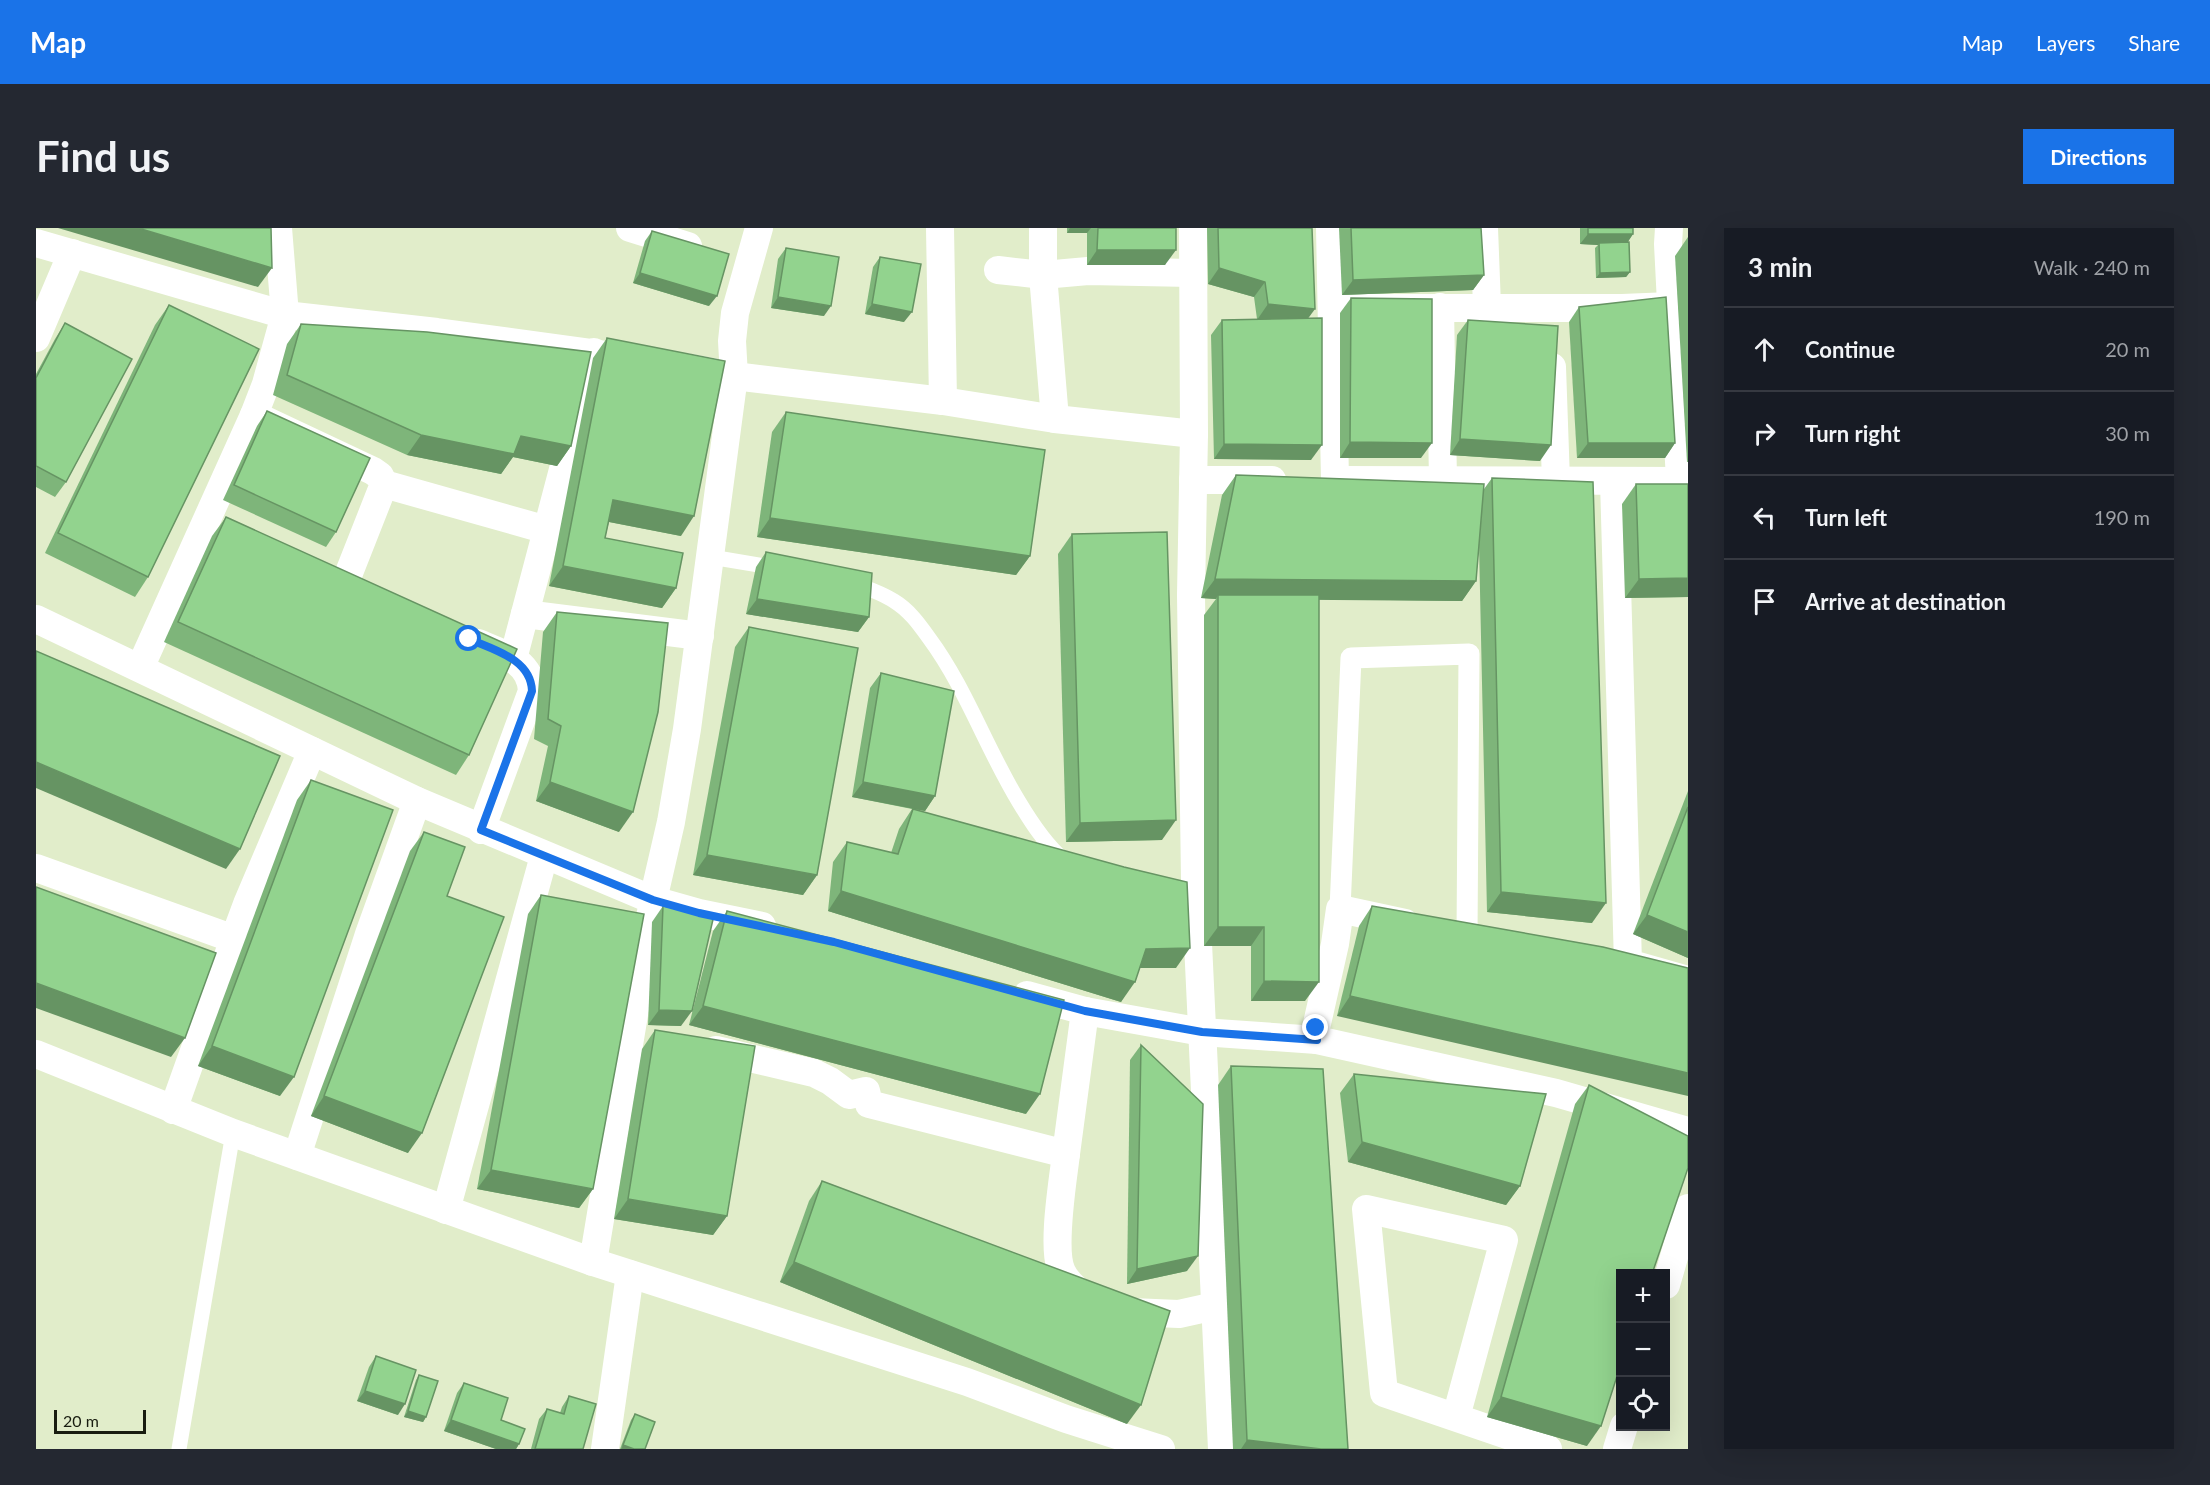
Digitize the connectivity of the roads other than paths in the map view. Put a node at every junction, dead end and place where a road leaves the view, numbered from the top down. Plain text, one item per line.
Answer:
1 (278, 228) edge
2 (630, 228) edge
3 (759, 228) edge
4 (940, 228) edge
5 (1043, 228) edge
6 (1193, 228) edge
7 (1330, 228) edge
8 (1484, 228) edge
9 (1675, 239) edge
10 (36, 243) edge
11 (72, 253) junction
12 (730, 258) junction
13 (998, 270) dead end
14 (1192, 273) junction
15 (1044, 275) junction
16 (1487, 306) junction
17 (1671, 306) junction
18 (1440, 307) junction
19 (1332, 308) junction
20 (285, 315) junction
21 (1551, 327) junction
22 (36, 338) edge
23 (594, 352) junction
24 (734, 376) junction
25 (943, 401) junction
26 (254, 416) junction
27 (1055, 419) junction
28 (1194, 434) junction
29 (1193, 480) junction
30 (1316, 480) junction
31 (1443, 481) junction
32 (1556, 481) junction
33 (1684, 481) edge
34 (1614, 482) junction
35 (384, 484) junction
36 (547, 530) junction
37 (711, 557) junction
38 (786, 570) edge
39 (839, 578) edge
40 (389, 610) edge
41 (525, 614) junction
42 (36, 619) edge
43 (449, 632) edge
44 (700, 636) junction
45 (513, 659) junction
46 (140, 668) junction
47 (312, 751) junction
48 (417, 801) junction
49 (481, 830) junction
50 (544, 856) junction
51 (1073, 867) edge
52 (36, 868) edge
53 (653, 900) junction
54 (1340, 909) junction
55 (789, 932) edge
56 (1458, 934) joint
57 (234, 939) junction
58 (1688, 980) edge
59 (1005, 989) edge
60 (1085, 1011) junction
61 (1202, 1032) junction
62 (1317, 1040) junction
63 (689, 1046) edge
64 (36, 1054) edge
65 (173, 1110) junction
66 (1688, 1131) edge
67 (233, 1133) junction
68 (1066, 1154) junction
69 (297, 1156) junction
70 (1688, 1208) edge
71 (446, 1210) junction
72 (593, 1262) junction
73 (1670, 1269) edge
74 (630, 1274) junction
75 (1215, 1306) junction
76 (1456, 1417) junction
77 (1622, 1431) edge
78 (178, 1449) edge
79 (605, 1449) edge
80 (1161, 1449) edge
81 (1222, 1449) edge
82 (1548, 1449) edge
83 (1617, 1449) edge

1 - 20 street
2 - 12 street
3 - 12 street
4 - 25 street
5 - 15 street
6 - 14 street
7 - 19 street
8 - 16 street
9 - 17 street
10 - 11 street
11 - 20 street
11 - 22 street
12 - 24 street
13 - 15 street
14 - 15 street
14 - 28 street
15 - 27 street
16 - 18 street
16 - 21 street
17 - 21 street
17 - 33 street
18 - 19 street
18 - 31 street
19 - 30 street
20 - 23 street
20 - 26 street
21 - 32 street
23 - 24 street
23 - 36 street
24 - 25 street
24 - 37 street
25 - 27 street
26 - 35 street
26 - 46 street
27 - 28 street
28 - 29 street
29 - 30 street
29 - 61 street
30 - 31 street
31 - 32 street
32 - 34 street
33 - 34 street
34 - 58 street
35 - 36 street
35 - 40 street
36 - 41 street
37 - 38 lane
37 - 44 street
39 - 51 lane
41 - 44 street
41 - 45 street
42 - 46 street
43 - 45 street
44 - 53 street
45 - 49 street
46 - 47 street
47 - 48 street
47 - 57 street
48 - 49 street
48 - 69 street
49 - 50 street
50 - 53 street
50 - 71 street
52 - 57 street
53 - 55 street
53 - 72 street
54 - 56 street
54 - 56 street
54 - 62 street
57 - 65 street
59 - 60 street
60 - 61 street
60 - 68 street
61 - 62 street
61 - 75 street
62 - 66 street
63 - 68 street
64 - 65 street
65 - 67 street
67 - 69 street
67 - 78 lane
68 - 75 street
69 - 71 street
70 - 73 street
71 - 72 street
72 - 74 street
74 - 79 street
74 - 80 street
75 - 81 street
76 - 76 street
76 - 82 street
77 - 83 street

